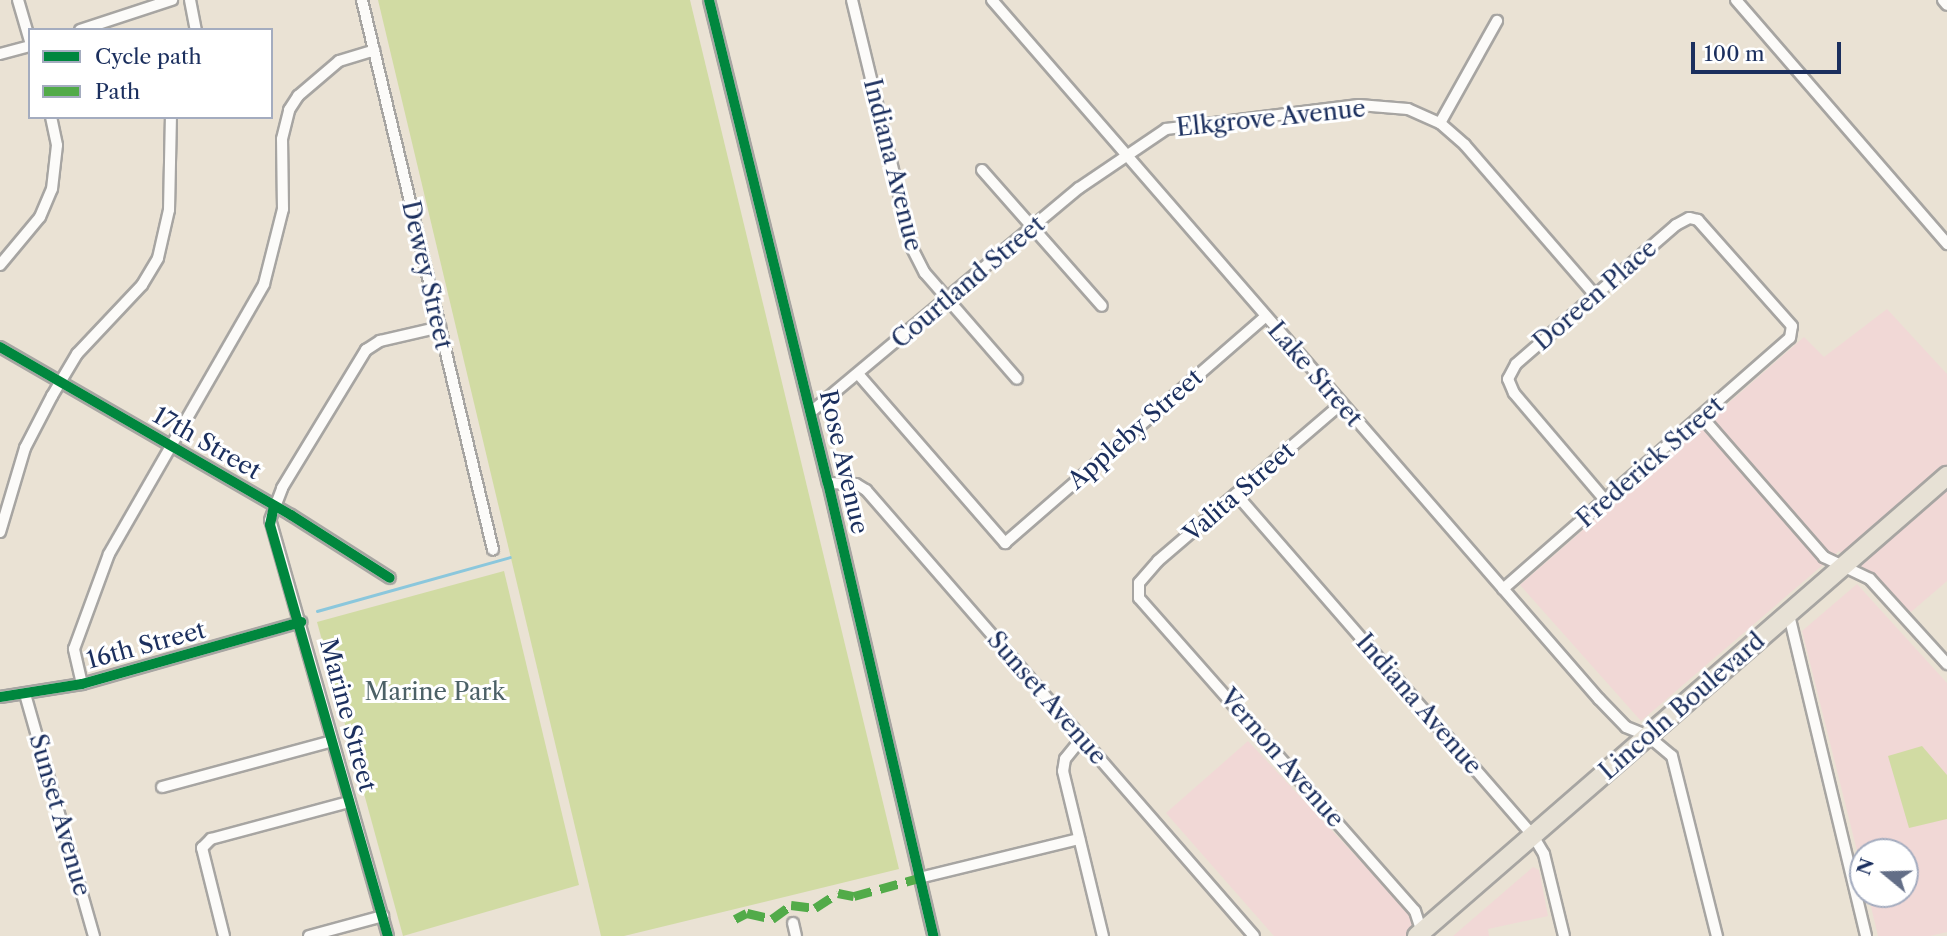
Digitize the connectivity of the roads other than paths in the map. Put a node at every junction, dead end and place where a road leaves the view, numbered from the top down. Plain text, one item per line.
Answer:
1 (18, 0) edge
2 (172, 0) edge
3 (190, 0) edge
4 (362, 0) edge
5 (709, 0) edge
6 (852, 0) edge
7 (992, 0) edge
8 (1736, 0) edge
9 (1943, 0) edge
10 (1947, 5) edge
11 (1497, 21) dead end
12 (86, 28) edge
13 (196, 28) edge
14 (28, 36) edge
15 (28, 44) edge
16 (374, 50) junction
17 (0, 54) edge
18 (51, 119) edge
19 (171, 119) edge
20 (1440, 123) junction
21 (1127, 157) junction
22 (982, 170) dead end
23 (1032, 228) junction
24 (1947, 244) edge
25 (0, 265) edge
26 (1595, 295) junction
27 (947, 299) junction
28 (1102, 306) dead end
29 (1265, 317) junction
30 (440, 327) junction
31 (1794, 331) joint
32 (0, 347) edge
33 (859, 375) junction
34 (1017, 379) dead end
35 (60, 382) junction
36 (1341, 404) junction
37 (811, 412) junction
38 (1702, 417) junction
39 (170, 446) junction
40 (1947, 476) edge
41 (828, 483) junction
42 (1236, 494) junction
43 (1605, 500) junction
44 (274, 506) junction
45 (0, 531) edge
46 (493, 550) dead end
47 (1844, 565) junction
48 (390, 578) dead end
49 (1139, 583) joint
50 (1503, 589) junction
51 (1789, 615) junction
52 (301, 622) junction
53 (1947, 664) edge
54 (82, 684) junction
55 (25, 694) junction
56 (0, 696) edge
57 (1648, 736) junction
58 (1082, 738) junction
59 (332, 741) junction
60 (162, 787) dead end
61 (349, 802) junction
62 (1532, 834) junction
63 (1079, 839) junction
64 (919, 878) junction
65 (383, 916) junction
66 (793, 923) dead end
67 (1421, 935) edge
68 (94, 936) edge
69 (224, 936) edge
70 (309, 936) edge
71 (388, 936) edge
72 (796, 936) edge
73 (933, 936) edge
74 (1103, 936) edge
75 (1254, 936) edge
76 (1564, 936) edge
77 (1717, 936) edge
78 (1866, 936) edge

1 - 14 street
2 - 12 street
3 - 13 street
4 - 16 street, Dewey Street
5 - 37 street, Rose Avenue
6 - 27 street, Indiana Avenue
7 - 21 street, Lake Street
8 - 24 street
9 - 10 street
11 - 20 street
15 - 17 street
16 - 30 street, Dewey Street
16 - 39 street
18 - 25 street
19 - 35 street
20 - 21 street, Elkgrove Avenue
20 - 26 street, Elkgrove Avenue
21 - 23 street, Courtland Street
21 - 29 street, Lake Street
22 - 23 street
23 - 27 street, Courtland Street
23 - 28 street
26 - 31 street, Doreen Place
26 - 43 street, Doreen Place
27 - 33 street, Courtland Street
27 - 34 street, Indiana Avenue
29 - 33 street, Appleby Street
29 - 36 street, Lake Street
30 - 44 street
30 - 46 street, Dewey Street
31 - 38 street, Frederick Street
32 - 35 street, 17th Street
33 - 37 street, Courtland Street
35 - 39 street, 17th Street
35 - 45 street
36 - 42 street, Valita Street
36 - 50 street, Lake Street
37 - 41 street, Rose Avenue
38 - 43 street, Frederick Street
38 - 47 street
39 - 44 street, 17th Street
39 - 54 street
40 - 47 highway, Lincoln Boulevard
41 - 58 street, Sunset Avenue
41 - 64 street, Rose Avenue
42 - 49 street, Valita Street
42 - 62 street, Indiana Avenue
43 - 50 street, Frederick Street
44 - 48 street, 17th Street
44 - 52 street, Marine Street
47 - 51 highway, Lincoln Boulevard
47 - 53 street
49 - 67 street, Vernon Avenue
50 - 57 street, Lake Street
51 - 57 highway, Lincoln Boulevard
51 - 78 street
52 - 54 street, 16th Street
52 - 59 street, Marine Street
54 - 55 street, 16th Street
55 - 56 street, 16th Street
55 - 68 street, Sunset Avenue
57 - 62 highway, Lincoln Boulevard
57 - 77 street, Lake Street
58 - 63 street
58 - 75 street, Sunset Avenue
59 - 60 street
59 - 61 street, Marine Street
61 - 65 street, Marine Street
61 - 69 street
62 - 67 highway, Lincoln Boulevard
62 - 76 street, Indiana Avenue
63 - 64 street
63 - 74 street
64 - 73 street, Rose Avenue
65 - 70 street
65 - 71 street, Marine Street
66 - 72 street

